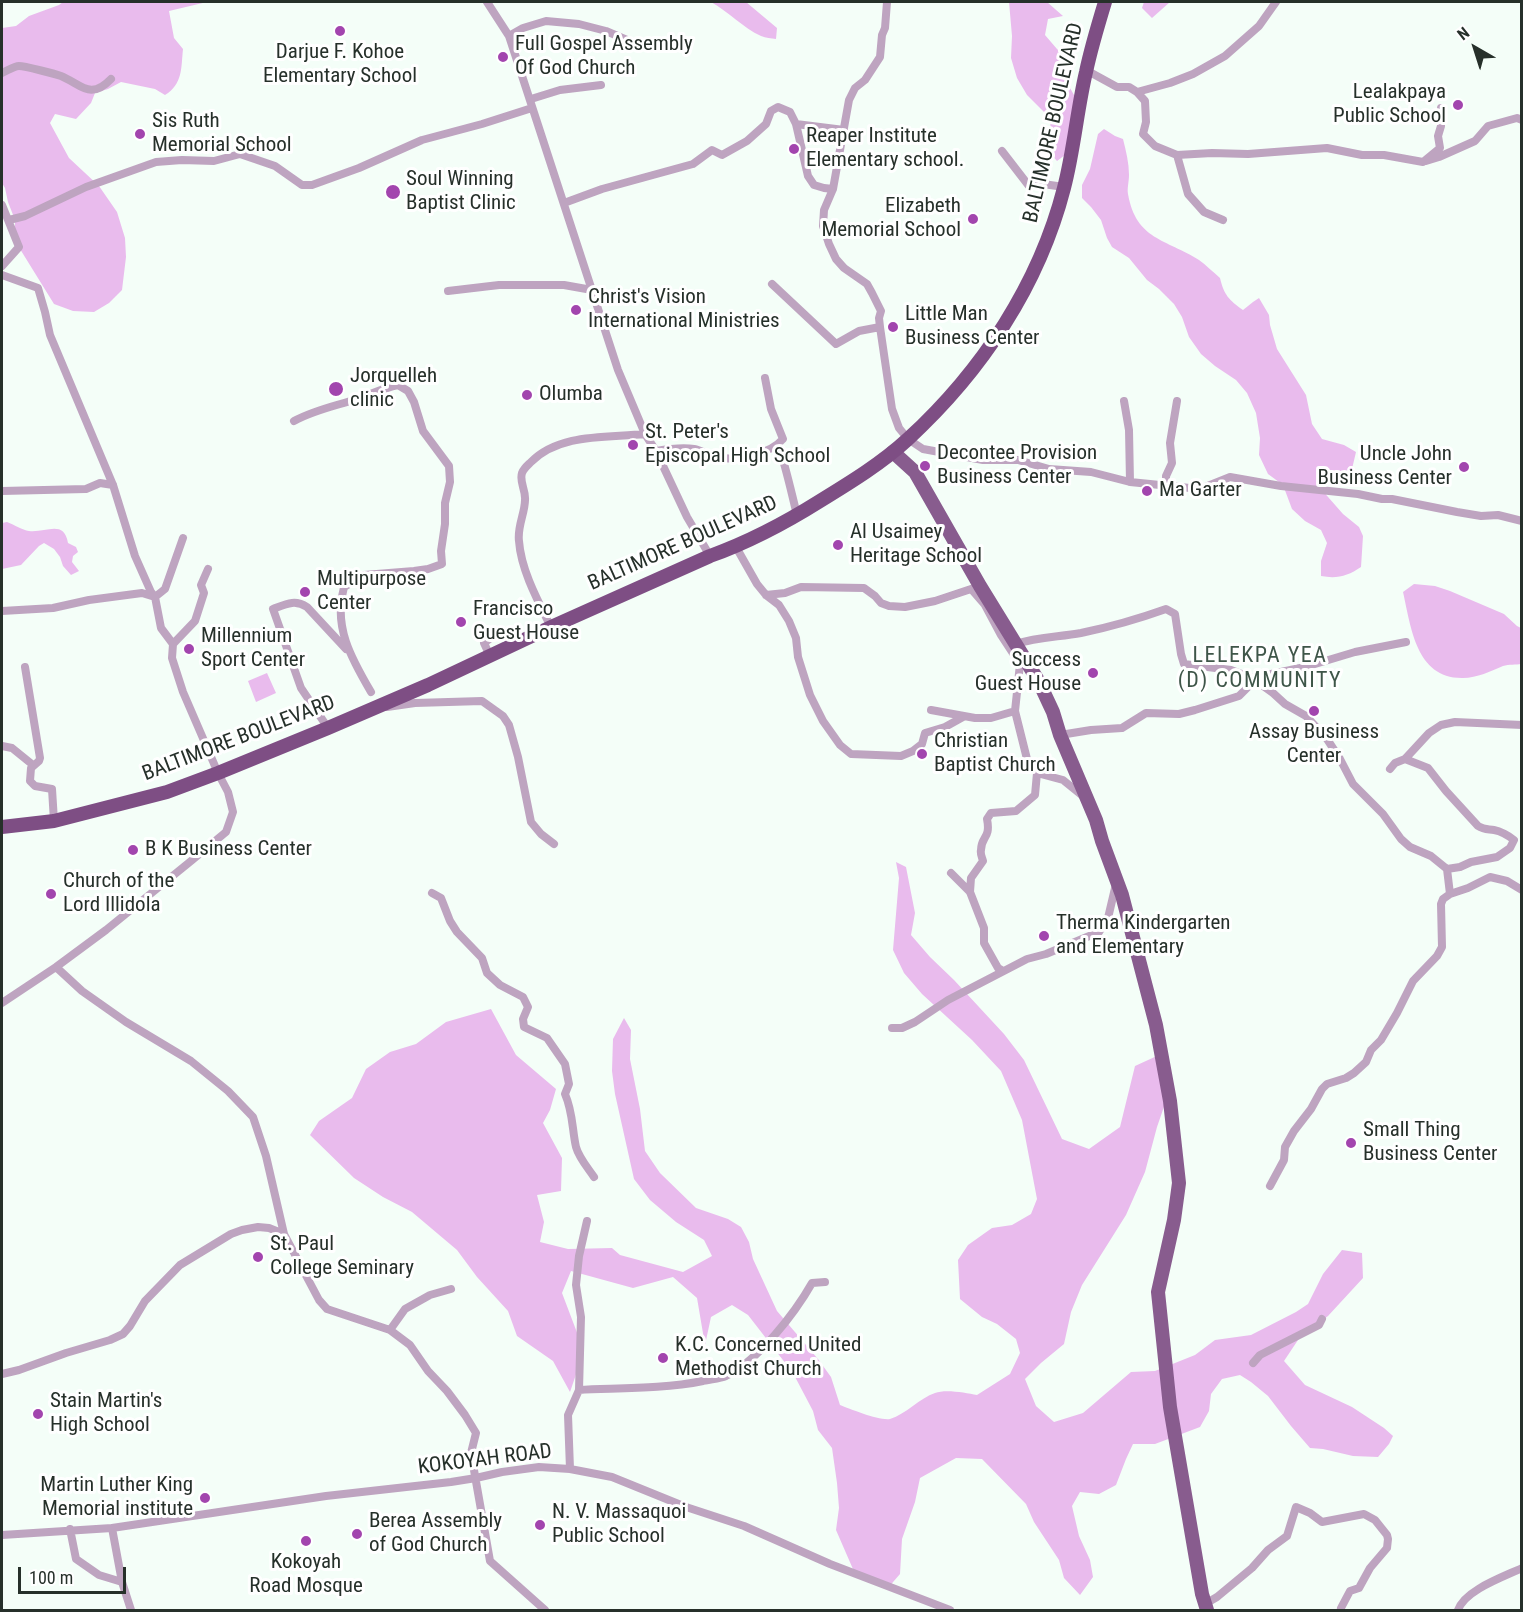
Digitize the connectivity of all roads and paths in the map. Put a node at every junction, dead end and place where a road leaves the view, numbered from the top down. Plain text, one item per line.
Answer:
1 (487, 2) edge
2 (887, 2) edge
3 (1105, 2) edge
4 (1276, 2) edge
5 (509, 36) junction
6 (627, 40) dead end
7 (1086, 70) junction
8 (2, 73) edge
9 (111, 79) dead end
10 (601, 85) dead end
11 (1137, 92) junction
12 (532, 104) junction
13 (1442, 108) dead end
14 (1521, 120) edge
15 (796, 124) junction
16 (844, 130) junction
17 (1002, 151) dead end
18 (1177, 155) junction
19 (1423, 162) junction
20 (1064, 187) junction
21 (833, 189) junction
22 (564, 203) junction
23 (2, 205) edge
24 (9, 220) junction
25 (1223, 220) dead end
26 (2, 266) edge
27 (2, 275) edge
28 (772, 284) dead end
29 (592, 290) junction
30 (448, 291) dead end
31 (880, 327) junction
32 (765, 378) dead end
33 (1124, 401) dead end
34 (1177, 401) dead end
35 (294, 421) dead end
36 (645, 434) junction
37 (908, 439) junction
38 (778, 444) junction
39 (656, 452) junction
40 (892, 452) junction
41 (1130, 482) junction
42 (113, 484) junction
43 (1171, 486) junction
44 (2, 491) edge
45 (797, 515) junction
46 (1521, 520) edge
47 (183, 538) dead end
48 (736, 547) junction
49 (710, 556) junction
50 (208, 569) dead end
51 (976, 588) junction
52 (766, 595) junction
53 (155, 597) junction
54 (2, 611) edge
55 (551, 627) junction
56 (1406, 642) dead end
57 (173, 644) junction
58 (1016, 644) junction
59 (348, 652) junction
60 (25, 668) dead end
61 (1252, 678) junction
62 (371, 692) dead end
63 (375, 708) junction
64 (931, 710) dead end
65 (1015, 711) junction
66 (963, 717) junction
67 (1521, 724) edge
68 (328, 729) junction
69 (1060, 735) junction
70 (2, 746) edge
71 (1405, 759) junction
72 (33, 765) junction
73 (1390, 769) dead end
74 (218, 773) junction
75 (1037, 774) junction
76 (1088, 800) junction
77 (54, 821) junction
78 (2, 827) edge
79 (554, 844) dead end
80 (1447, 869) junction
81 (951, 873) dead end
82 (1116, 880) junction
83 (1521, 890) edge
84 (970, 892) junction
85 (432, 893) dead end
86 (1450, 894) junction
87 (56, 968) junction
88 (1003, 971) junction
89 (2, 1003) edge
90 (892, 1028) dead end
91 (594, 1177) dead end
92 (1270, 1186) dead end
93 (587, 1221) dead end
94 (284, 1234) junction
95 (825, 1282) dead end
96 (451, 1289) dead end
97 (1322, 1318) dead end
98 (390, 1329) junction
99 (1253, 1363) dead end
100 (2, 1374) edge
101 (579, 1390) junction
102 (570, 1469) junction
103 (476, 1478) junction
104 (112, 1528) junction
105 (70, 1529) junction
106 (2, 1534) edge
107 (1521, 1568) edge
108 (122, 1582) junction
109 (1206, 1607) edge
110 (1341, 1608) dead end
111 (131, 1611) edge
112 (545, 1611) edge
113 (950, 1611) edge
114 (1458, 1611) edge

1 - 5 street
2 - 16 street
3 - 7 highway, BALTIMORE BOULEVARD
4 - 11 street
5 - 6 street
5 - 12 street
7 - 11 street
7 - 20 highway, BALTIMORE BOULEVARD
8 - 9 street
10 - 12 street
11 - 18 street
12 - 22 street
12 - 24 street
13 - 19 street
14 - 19 street
15 - 16 street
15 - 21 street
15 - 22 street
16 - 21 street
17 - 20 street
18 - 19 street
18 - 25 street
20 - 37 highway, BALTIMORE BOULEVARD
21 - 31 street
22 - 29 street
23 - 24 street
24 - 26 street
27 - 42 street
28 - 31 street
29 - 30 street
29 - 36 street
31 - 37 street
32 - 38 street
33 - 41 street
34 - 43 street
35 - 59 street
36 - 39 street
36 - 55 street
37 - 40 highway, BALTIMORE BOULEVARD
37 - 41 street
38 - 39 street
38 - 45 street
39 - 49 street
40 - 45 highway, BALTIMORE BOULEVARD
40 - 51 main road
41 - 43 street
42 - 44 street
42 - 53 street
43 - 46 street
45 - 48 highway, BALTIMORE BOULEVARD
47 - 53 street
48 - 49 highway, BALTIMORE BOULEVARD
48 - 52 street
49 - 55 highway, BALTIMORE BOULEVARD
50 - 57 street
51 - 52 street
51 - 58 main road
51 - 65 street
52 - 66 street
53 - 54 street
53 - 57 street
55 - 63 highway, BALTIMORE BOULEVARD
56 - 61 street
57 - 74 street
58 - 61 street
58 - 69 main road
59 - 62 street
59 - 68 street
60 - 72 street
61 - 69 street
61 - 80 street
63 - 68 highway, BALTIMORE BOULEVARD
63 - 79 street
64 - 66 street
65 - 66 street
65 - 75 street
67 - 71 street
68 - 74 highway, BALTIMORE BOULEVARD
69 - 76 main road
70 - 72 street
71 - 73 street
71 - 80 street
72 - 77 street
74 - 77 highway, BALTIMORE BOULEVARD
74 - 87 street
75 - 76 street
75 - 84 street
76 - 82 main road
77 - 78 highway, BALTIMORE BOULEVARD
80 - 86 street
81 - 84 street
82 - 88 street
82 - 109 main road
83 - 86 street
84 - 88 street
85 - 91 street
86 - 92 street
87 - 89 street
87 - 94 street
88 - 90 street
93 - 101 street
94 - 98 street
94 - 100 street
95 - 101 street
96 - 98 street
97 - 99 street
98 - 103 street
101 - 102 street
102 - 103 street, KOKOYAH ROAD
102 - 113 street, KOKOYAH ROAD
103 - 104 street, KOKOYAH ROAD
103 - 112 street
104 - 105 street, KOKOYAH ROAD
104 - 108 street
105 - 106 street, KOKOYAH ROAD
105 - 108 street
107 - 114 street
108 - 111 street
109 - 110 street

